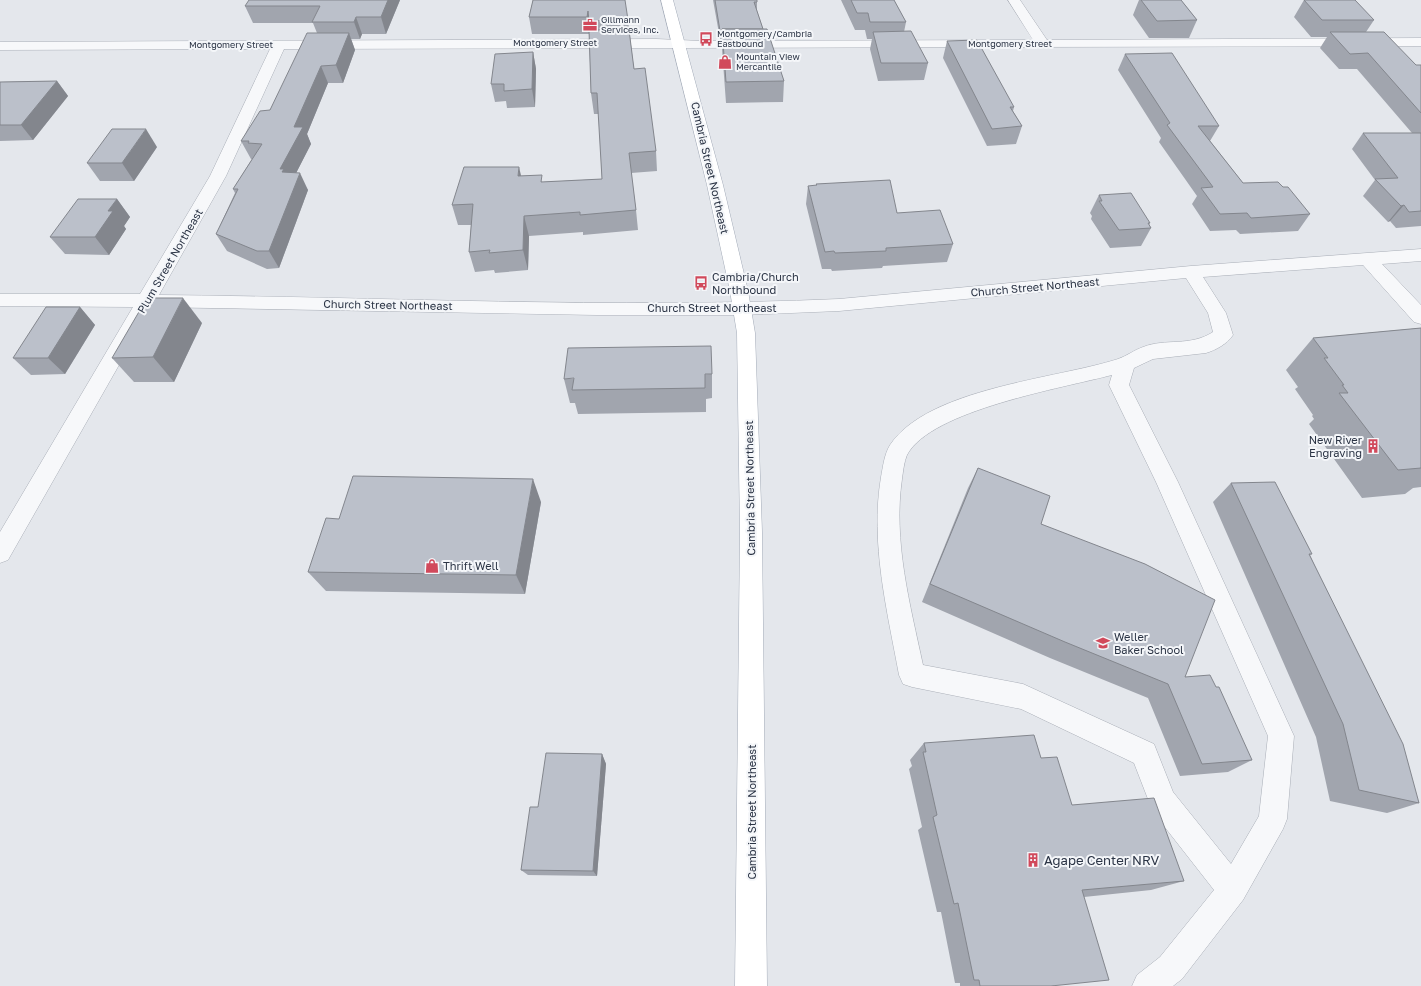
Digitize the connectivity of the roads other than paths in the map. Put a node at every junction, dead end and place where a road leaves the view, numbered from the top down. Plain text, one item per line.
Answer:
1 (667, 0) edge
2 (1014, 0) edge
3 (1421, 42) edge
4 (680, 44) junction
5 (1043, 44) junction
6 (279, 45) junction
7 (0, 46) edge
8 (1421, 254) edge
9 (1367, 259) junction
10 (1191, 272) junction
11 (0, 300) edge
12 (147, 300) junction
13 (742, 308) junction
14 (1421, 317) edge
15 (1126, 364) junction
16 (0, 553) edge
17 (1233, 890) junction
18 (751, 986) edge
19 (1148, 986) edge

1 - 4 main road, Cambria Street Northeast
2 - 5 street
3 - 5 street, Montgomery Street
4 - 5 street, Montgomery Street
4 - 6 street, Montgomery Street
4 - 13 main road, Cambria Street Northeast
6 - 7 street, Montgomery Street
6 - 12 street, Plum Street Northeast
8 - 9 street, Church Street Northeast
9 - 10 street, Church Street Northeast
9 - 14 street
10 - 13 street, Church Street Northeast
10 - 15 street
11 - 12 street, Church Street Northeast
12 - 13 street, Church Street Northeast
12 - 16 street, Plum Street Northeast
13 - 18 main road, Cambria Street Northeast
15 - 17 street
15 - 17 street
17 - 19 street

